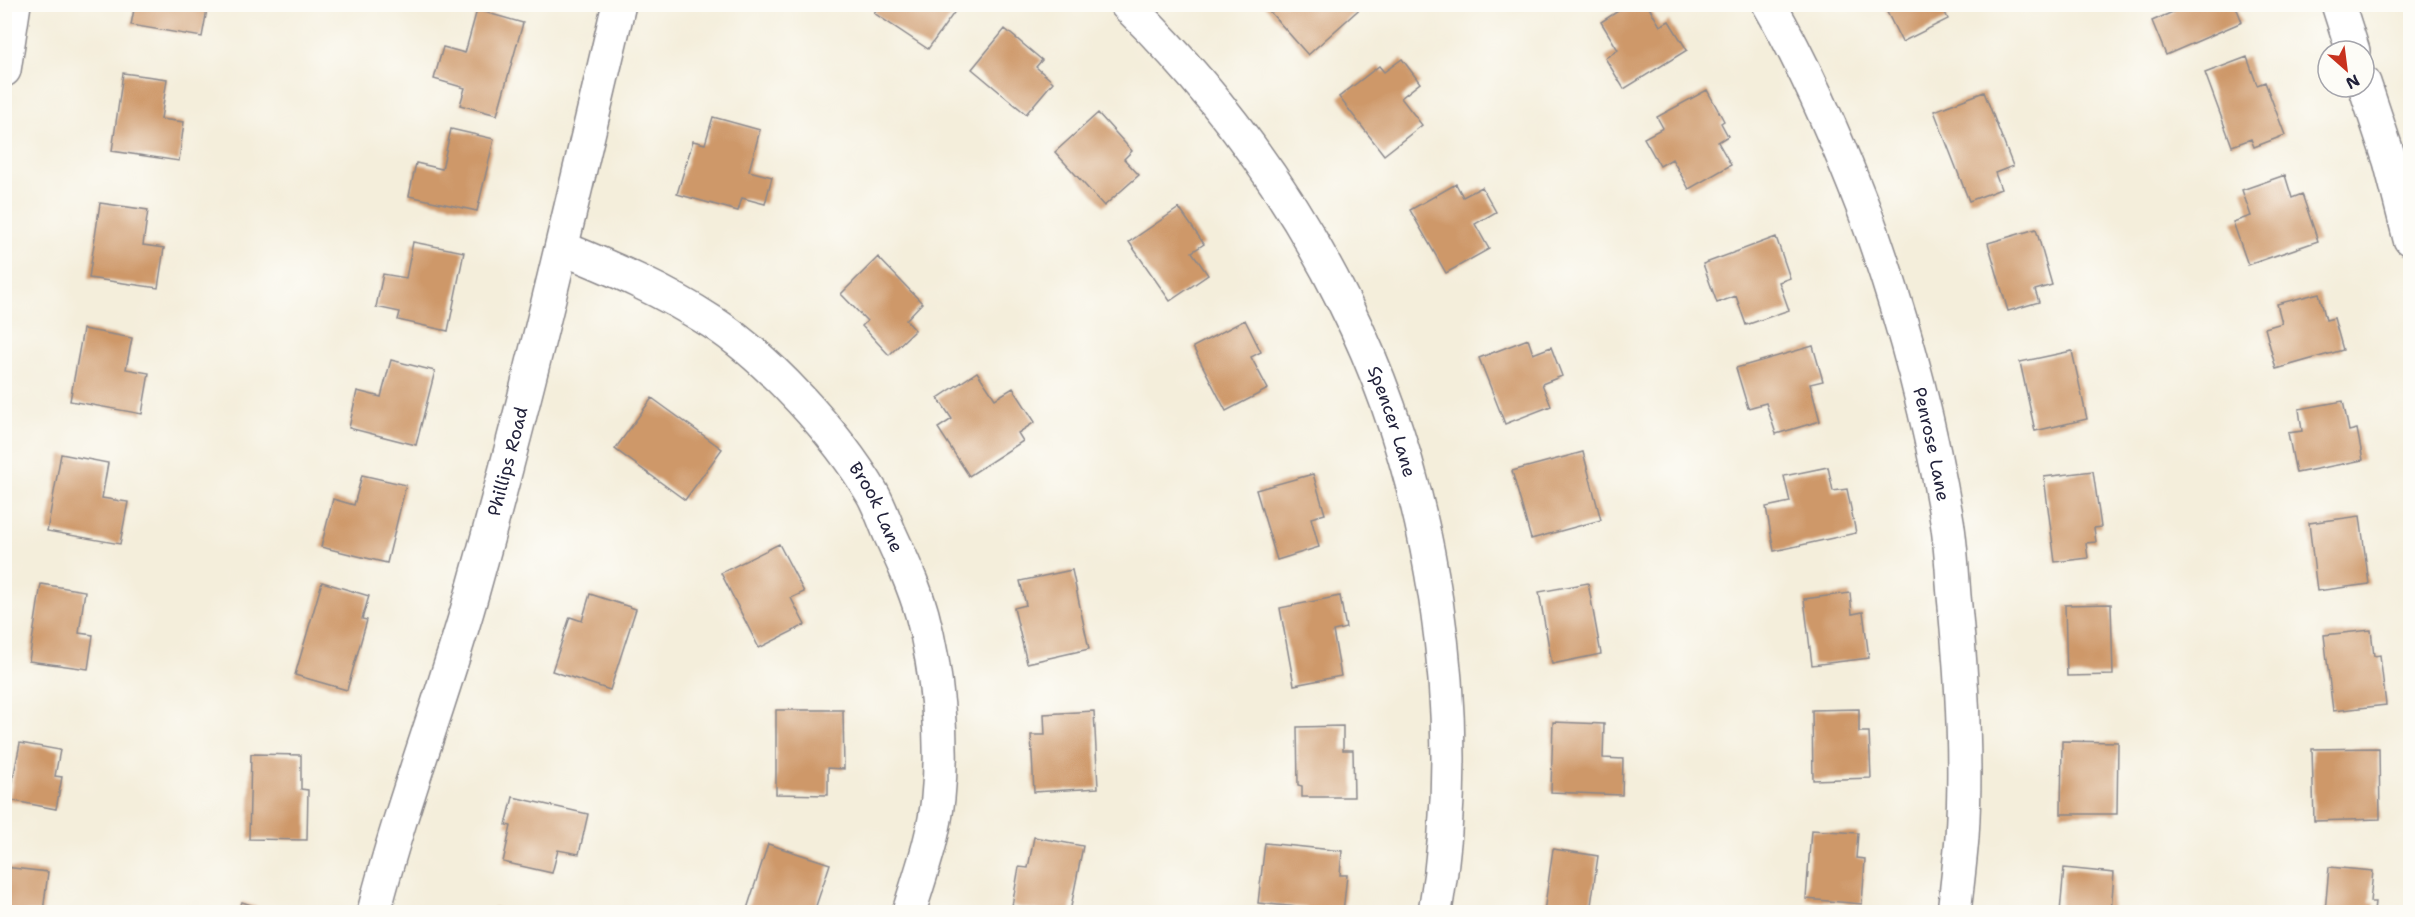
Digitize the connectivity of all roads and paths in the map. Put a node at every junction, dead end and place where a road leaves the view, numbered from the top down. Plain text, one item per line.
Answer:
1 (14, 4) edge
2 (619, 4) edge
3 (1126, 4) edge
4 (1769, 4) edge
5 (2338, 4) edge
6 (2349, 39) edge
7 (4, 70) edge
8 (2369, 99) edge
9 (2410, 240) edge
10 (562, 248) junction
11 (374, 912) edge
12 (909, 912) edge
13 (1435, 912) edge
14 (1954, 912) edge

1 - 7 street
2 - 10 street, Phillips Road
3 - 13 street, Spencer Lane
4 - 14 street, Penrose Lane
5 - 6 street
8 - 9 street
10 - 11 street, Phillips Road
10 - 12 street, Brook Lane

